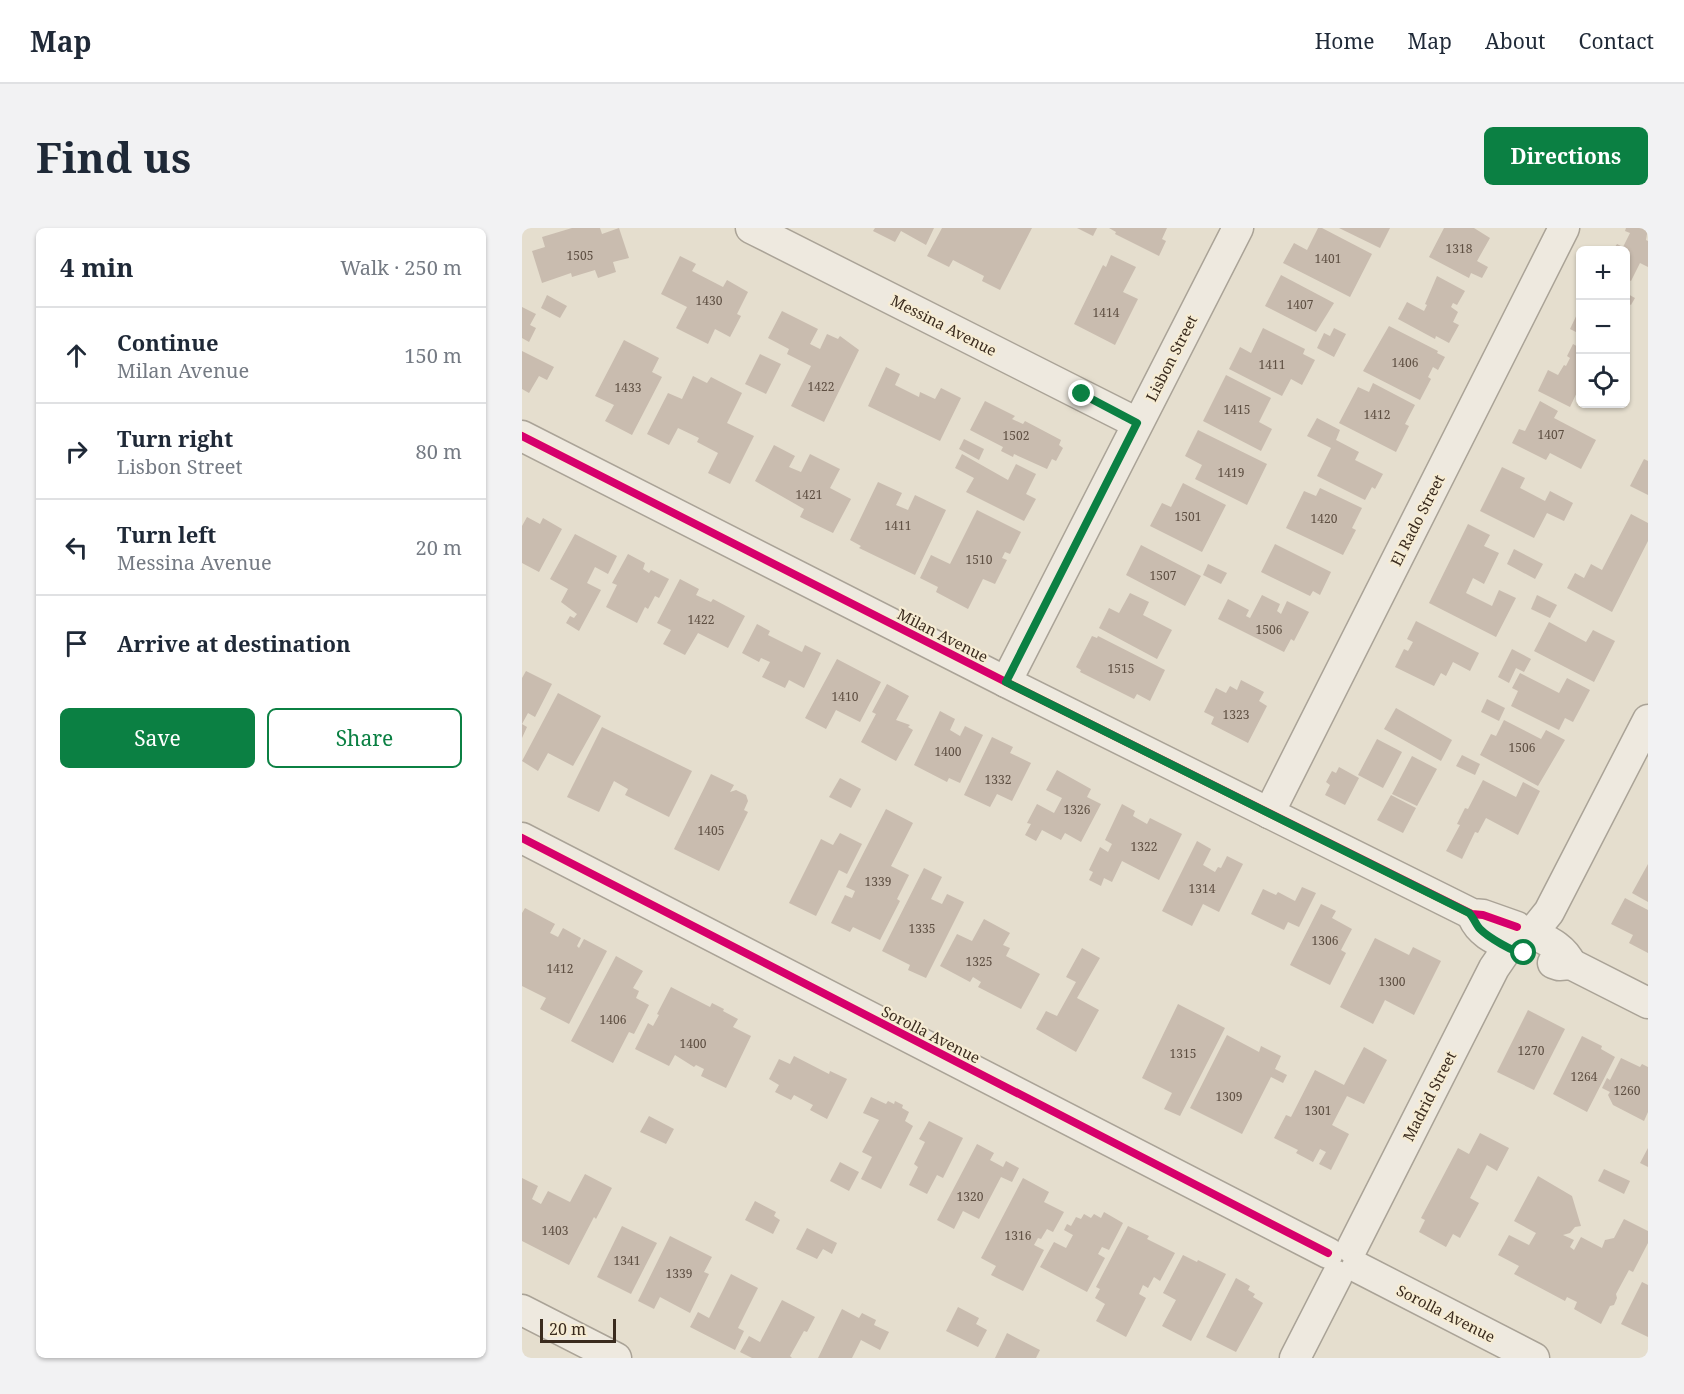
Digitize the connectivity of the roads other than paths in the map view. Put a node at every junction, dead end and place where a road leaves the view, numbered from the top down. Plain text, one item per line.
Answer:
1 (751, 228) edge
2 (1238, 228) edge
3 (1564, 228) edge
4 (1137, 423) junction
5 (522, 436) edge
6 (1006, 682) junction
7 (1648, 720) edge
8 (1269, 813) junction
9 (522, 838) edge
10 (1521, 939) junction
11 (1648, 1003) edge
12 (1343, 1261) junction
13 (522, 1310) edge
14 (616, 1358) edge
15 (1295, 1358) edge
16 (1534, 1358) edge

1 - 4 street, Messina Avenue
2 - 4 street, Lisbon Street
3 - 8 street, El Rado Street
4 - 6 street, Lisbon Street
5 - 6 street, Milan Avenue
6 - 8 street, Milan Avenue
7 - 10 street, Madrid Street
8 - 10 street, Milan Avenue
9 - 12 street, Sorolla Avenue
10 - 11 street, Milan Avenue
10 - 12 street, Madrid Street
12 - 15 street, Madrid Street
12 - 16 street, Sorolla Avenue
13 - 14 street

